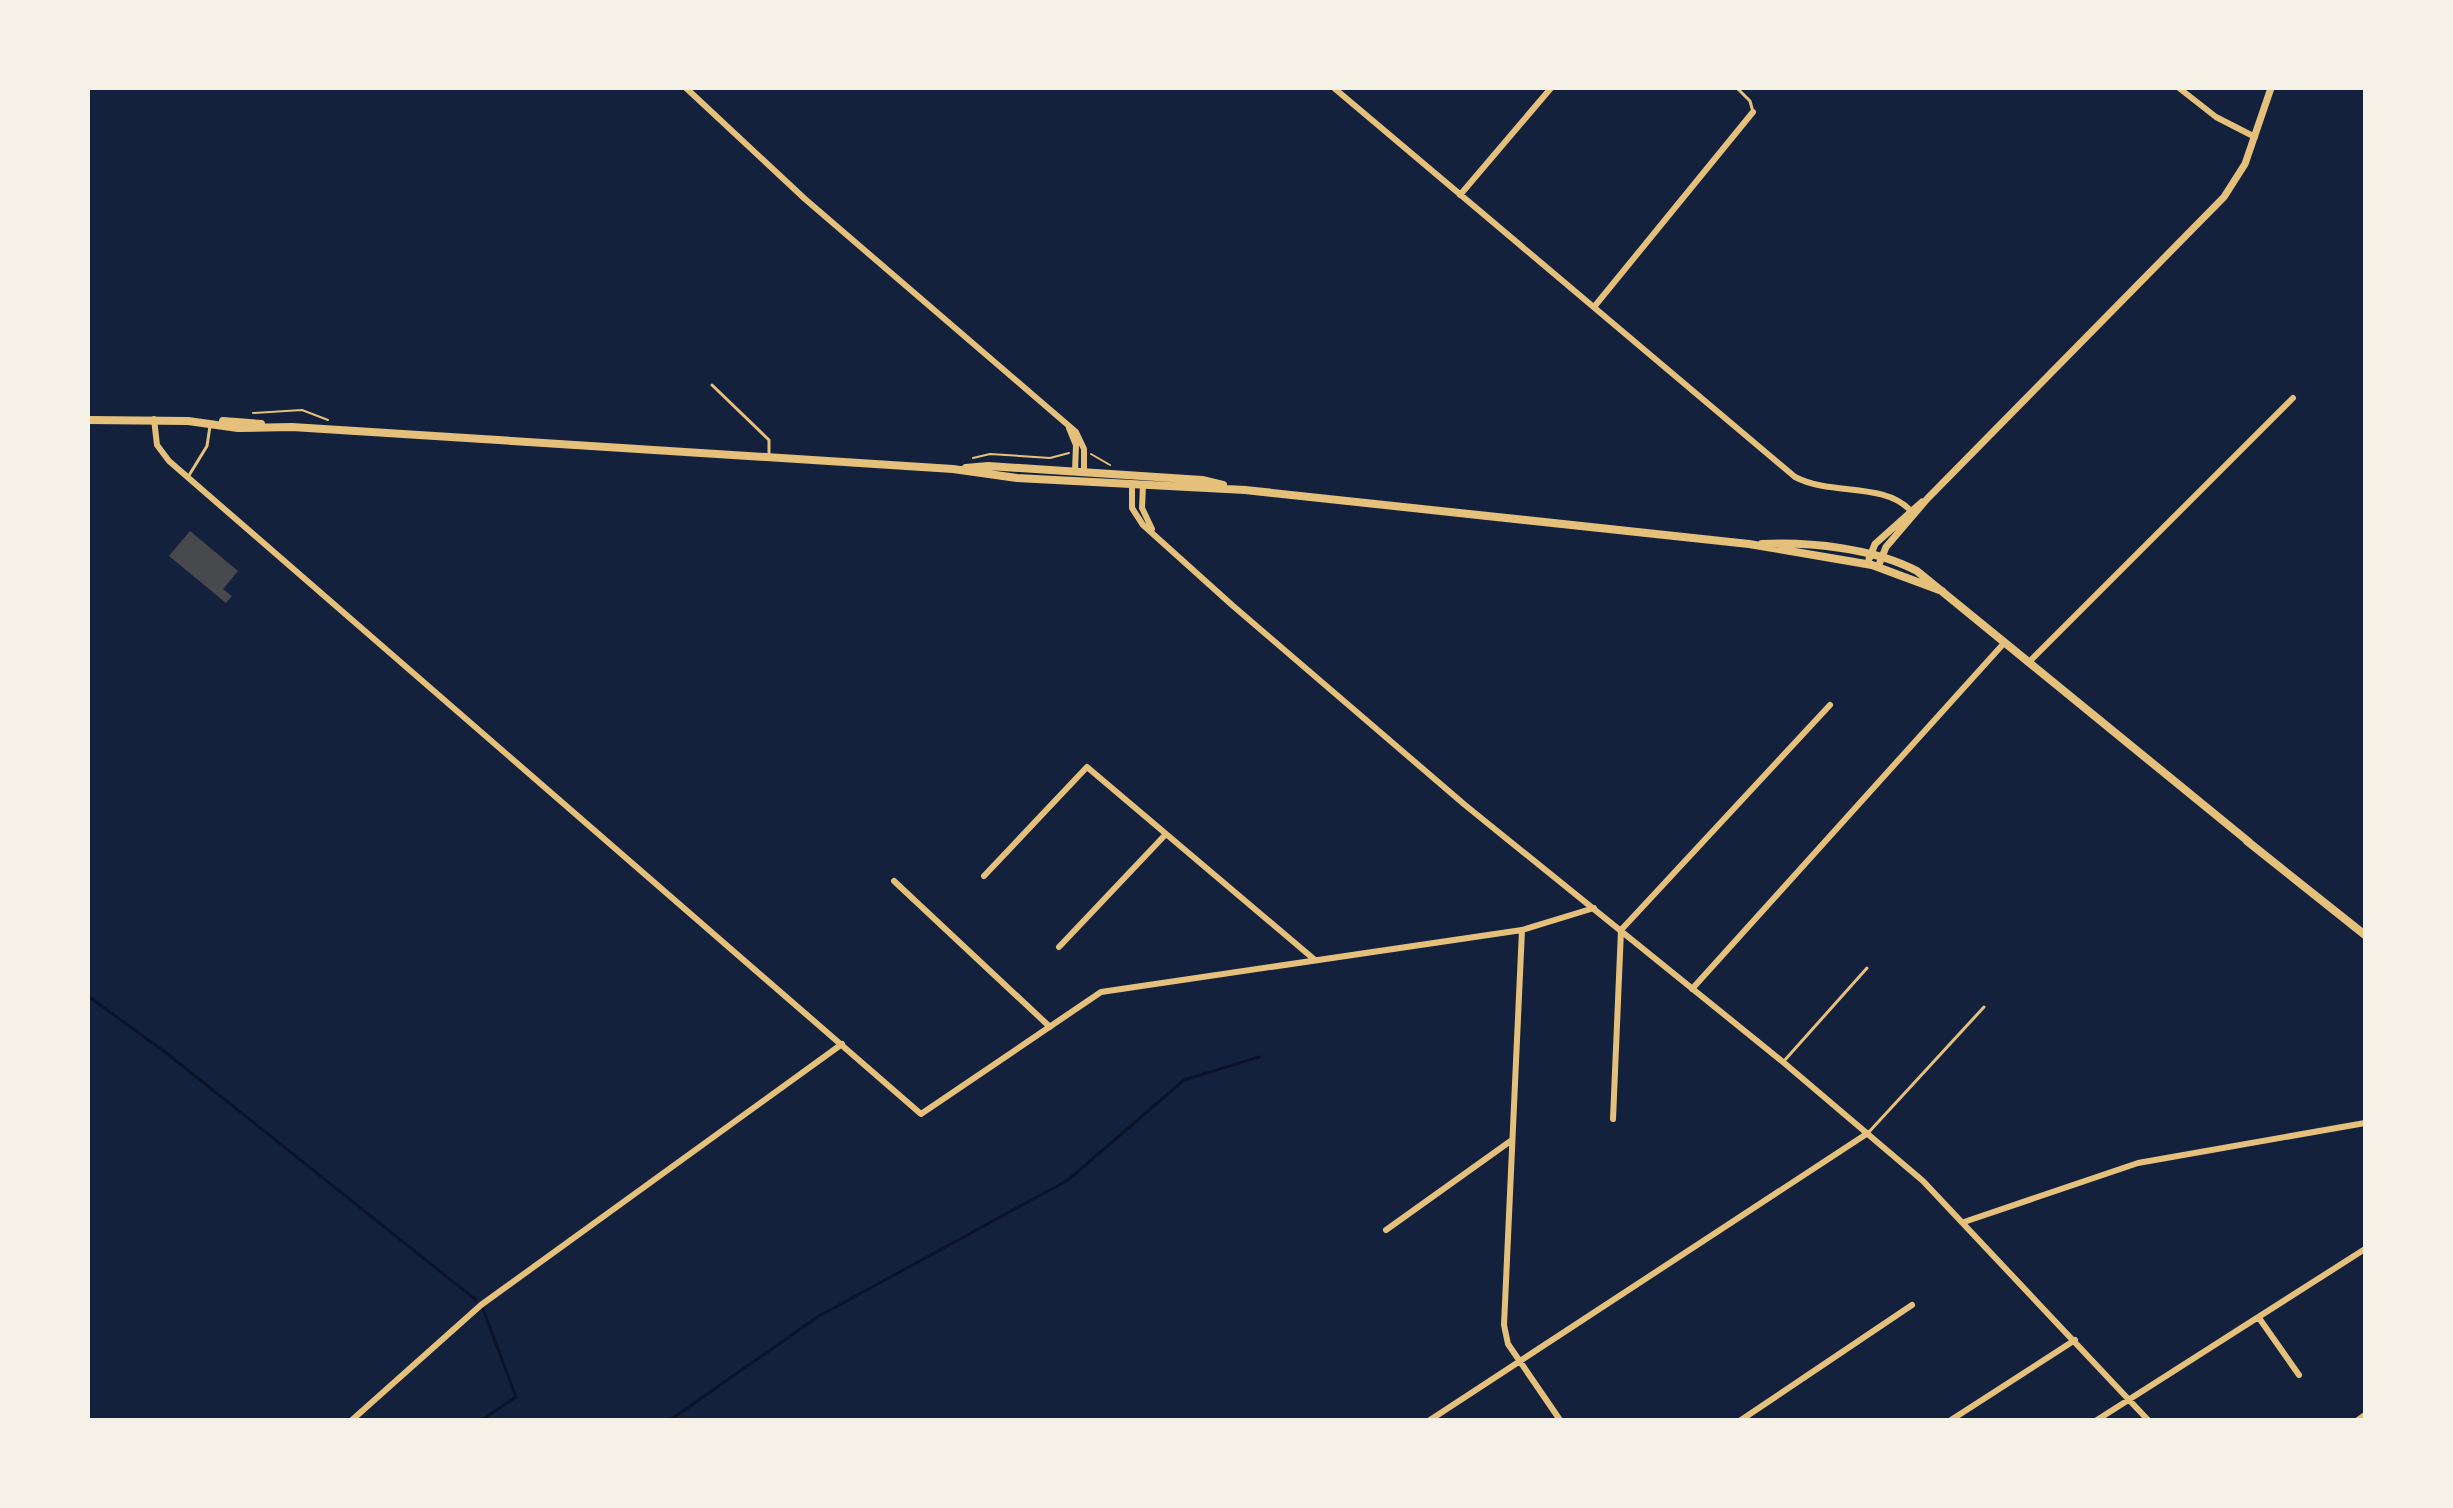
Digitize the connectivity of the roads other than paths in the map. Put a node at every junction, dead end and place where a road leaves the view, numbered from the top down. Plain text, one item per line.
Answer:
1 (686, 88) edge
2 (1334, 88) edge
3 (1551, 88) edge
4 (1737, 88) edge
5 (2179, 88) edge
6 (2271, 88) edge
7 (1753, 112) joint
8 (2255, 137) junction
9 (1460, 195) junction
10 (1594, 307) junction
11 (712, 385) dead end
12 (2293, 398) dead end
13 (154, 419) junction
14 (88, 420) edge
15 (210, 422) junction
16 (769, 457) junction
17 (1079, 475) junction
18 (188, 477) junction
19 (1141, 480) junction
20 (1132, 484) junction
21 (1927, 499) junction
22 (1910, 510) junction
23 (1154, 532) junction
24 (1869, 560) junction
25 (1880, 562) junction
26 (2005, 642) junction
27 (2029, 662) junction
28 (1830, 705) dead end
29 (1166, 834) junction
30 (984, 876) dead end
31 (894, 881) dead end
32 (1594, 908) junction
33 (1522, 930) junction
34 (1621, 930) junction
35 (2365, 935) edge
36 (1059, 947) dead end
37 (1315, 960) junction
38 (1867, 968) dead end
39 (1692, 989) junction
40 (1984, 1007) dead end
41 (1050, 1027) junction
42 (842, 1044) junction
43 (1783, 1062) junction
44 (1613, 1119) dead end
45 (2365, 1123) edge
46 (1868, 1133) junction
47 (1512, 1140) junction
48 (1964, 1222) junction
49 (1386, 1230) dead end
50 (2365, 1249) edge
51 (1912, 1305) dead end
52 (2259, 1318) junction
53 (2075, 1340) junction
54 (1517, 1360) junction
55 (2299, 1375) dead end
56 (2131, 1400) junction
57 (2365, 1415) edge
58 (352, 1420) edge
59 (1430, 1420) edge
60 (1560, 1420) edge
61 (1741, 1420) edge
62 (1951, 1420) edge
63 (2097, 1420) edge
64 (2148, 1420) edge
65 (2358, 1420) edge

1 - 17 street
2 - 9 street
3 - 9 street
4 - 7 lane
5 - 8 street
6 - 8 street
7 - 10 street
8 - 21 street
9 - 10 street
10 - 22 street
11 - 16 lane
12 - 27 street
13 - 14 main road
13 - 15 main road
13 - 18 street
15 - 16 main road
15 - 18 lane
16 - 17 main road
17 - 19 main road
17 - 20 main road
18 - 42 street
19 - 20 main road
19 - 23 street
19 - 24 main road
20 - 23 street
21 - 22 street
21 - 25 street
22 - 24 street
23 - 32 street
24 - 25 main road
25 - 26 main road
26 - 27 main road
26 - 39 street
27 - 35 main road
28 - 34 street
29 - 30 street
29 - 36 street
29 - 37 street
31 - 41 street
32 - 33 street
32 - 34 street
33 - 37 street
33 - 47 street
34 - 39 street
34 - 44 street
37 - 41 street
38 - 43 lane
39 - 43 street
40 - 46 lane
41 - 42 street
42 - 58 street
43 - 46 street
45 - 48 street
46 - 48 street
46 - 54 street
47 - 49 street
47 - 54 street
48 - 53 street
50 - 52 street
51 - 61 street
52 - 55 street
52 - 56 street
53 - 56 street
53 - 62 street
54 - 59 street
54 - 60 street
56 - 63 street
56 - 64 street
57 - 65 street

